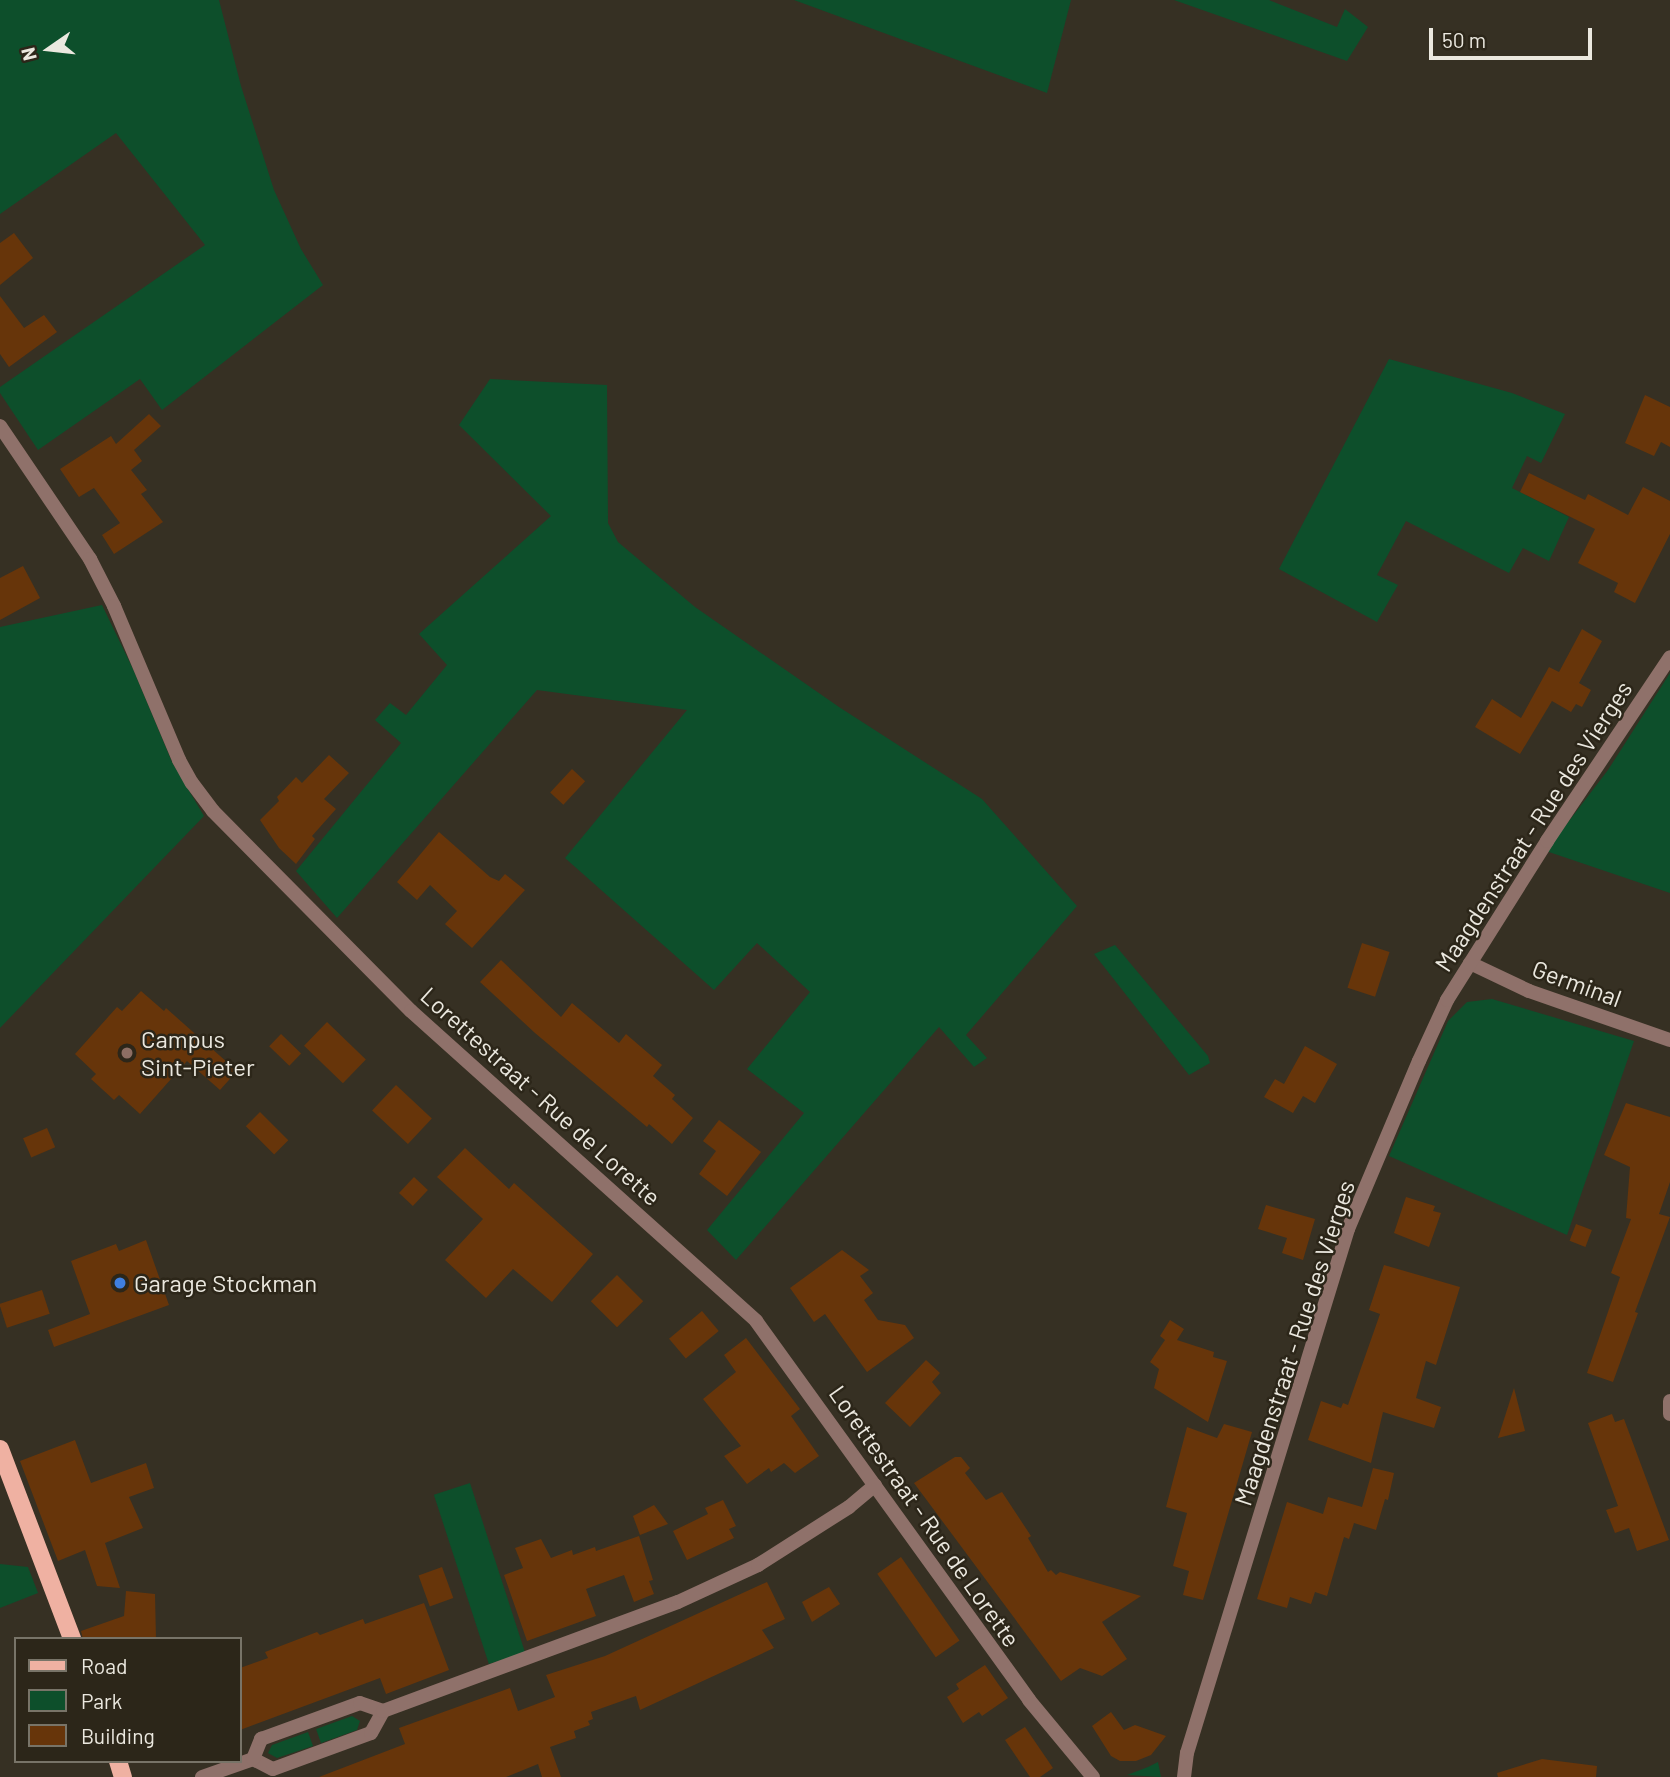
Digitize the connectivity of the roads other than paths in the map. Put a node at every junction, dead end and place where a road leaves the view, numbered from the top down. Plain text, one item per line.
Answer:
1 (0, 426) edge
2 (1670, 657) edge
3 (1470, 963) junction
4 (1670, 1040) edge
5 (1670, 1401) edge
6 (1670, 1414) edge
7 (0, 1449) edge
8 (875, 1485) junction
9 (71, 1637) edge
10 (383, 1711) junction
11 (253, 1759) junction
12 (242, 1763) edge
13 (242, 1763) edge
14 (202, 1777) edge
15 (1093, 1777) edge
16 (1184, 1777) edge

1 - 8 street, Lorettestraat - Rue de Lorette
2 - 3 street, Maagdenstraat - Rue des Vierges
3 - 4 street, Germinal
3 - 16 street, Maagdenstraat - Rue des Vierges
5 - 6 street
7 - 9 main road
8 - 10 street
8 - 15 street, Lorettestraat - Rue de Lorette
10 - 11 street
10 - 11 street
11 - 13 street
12 - 14 street

